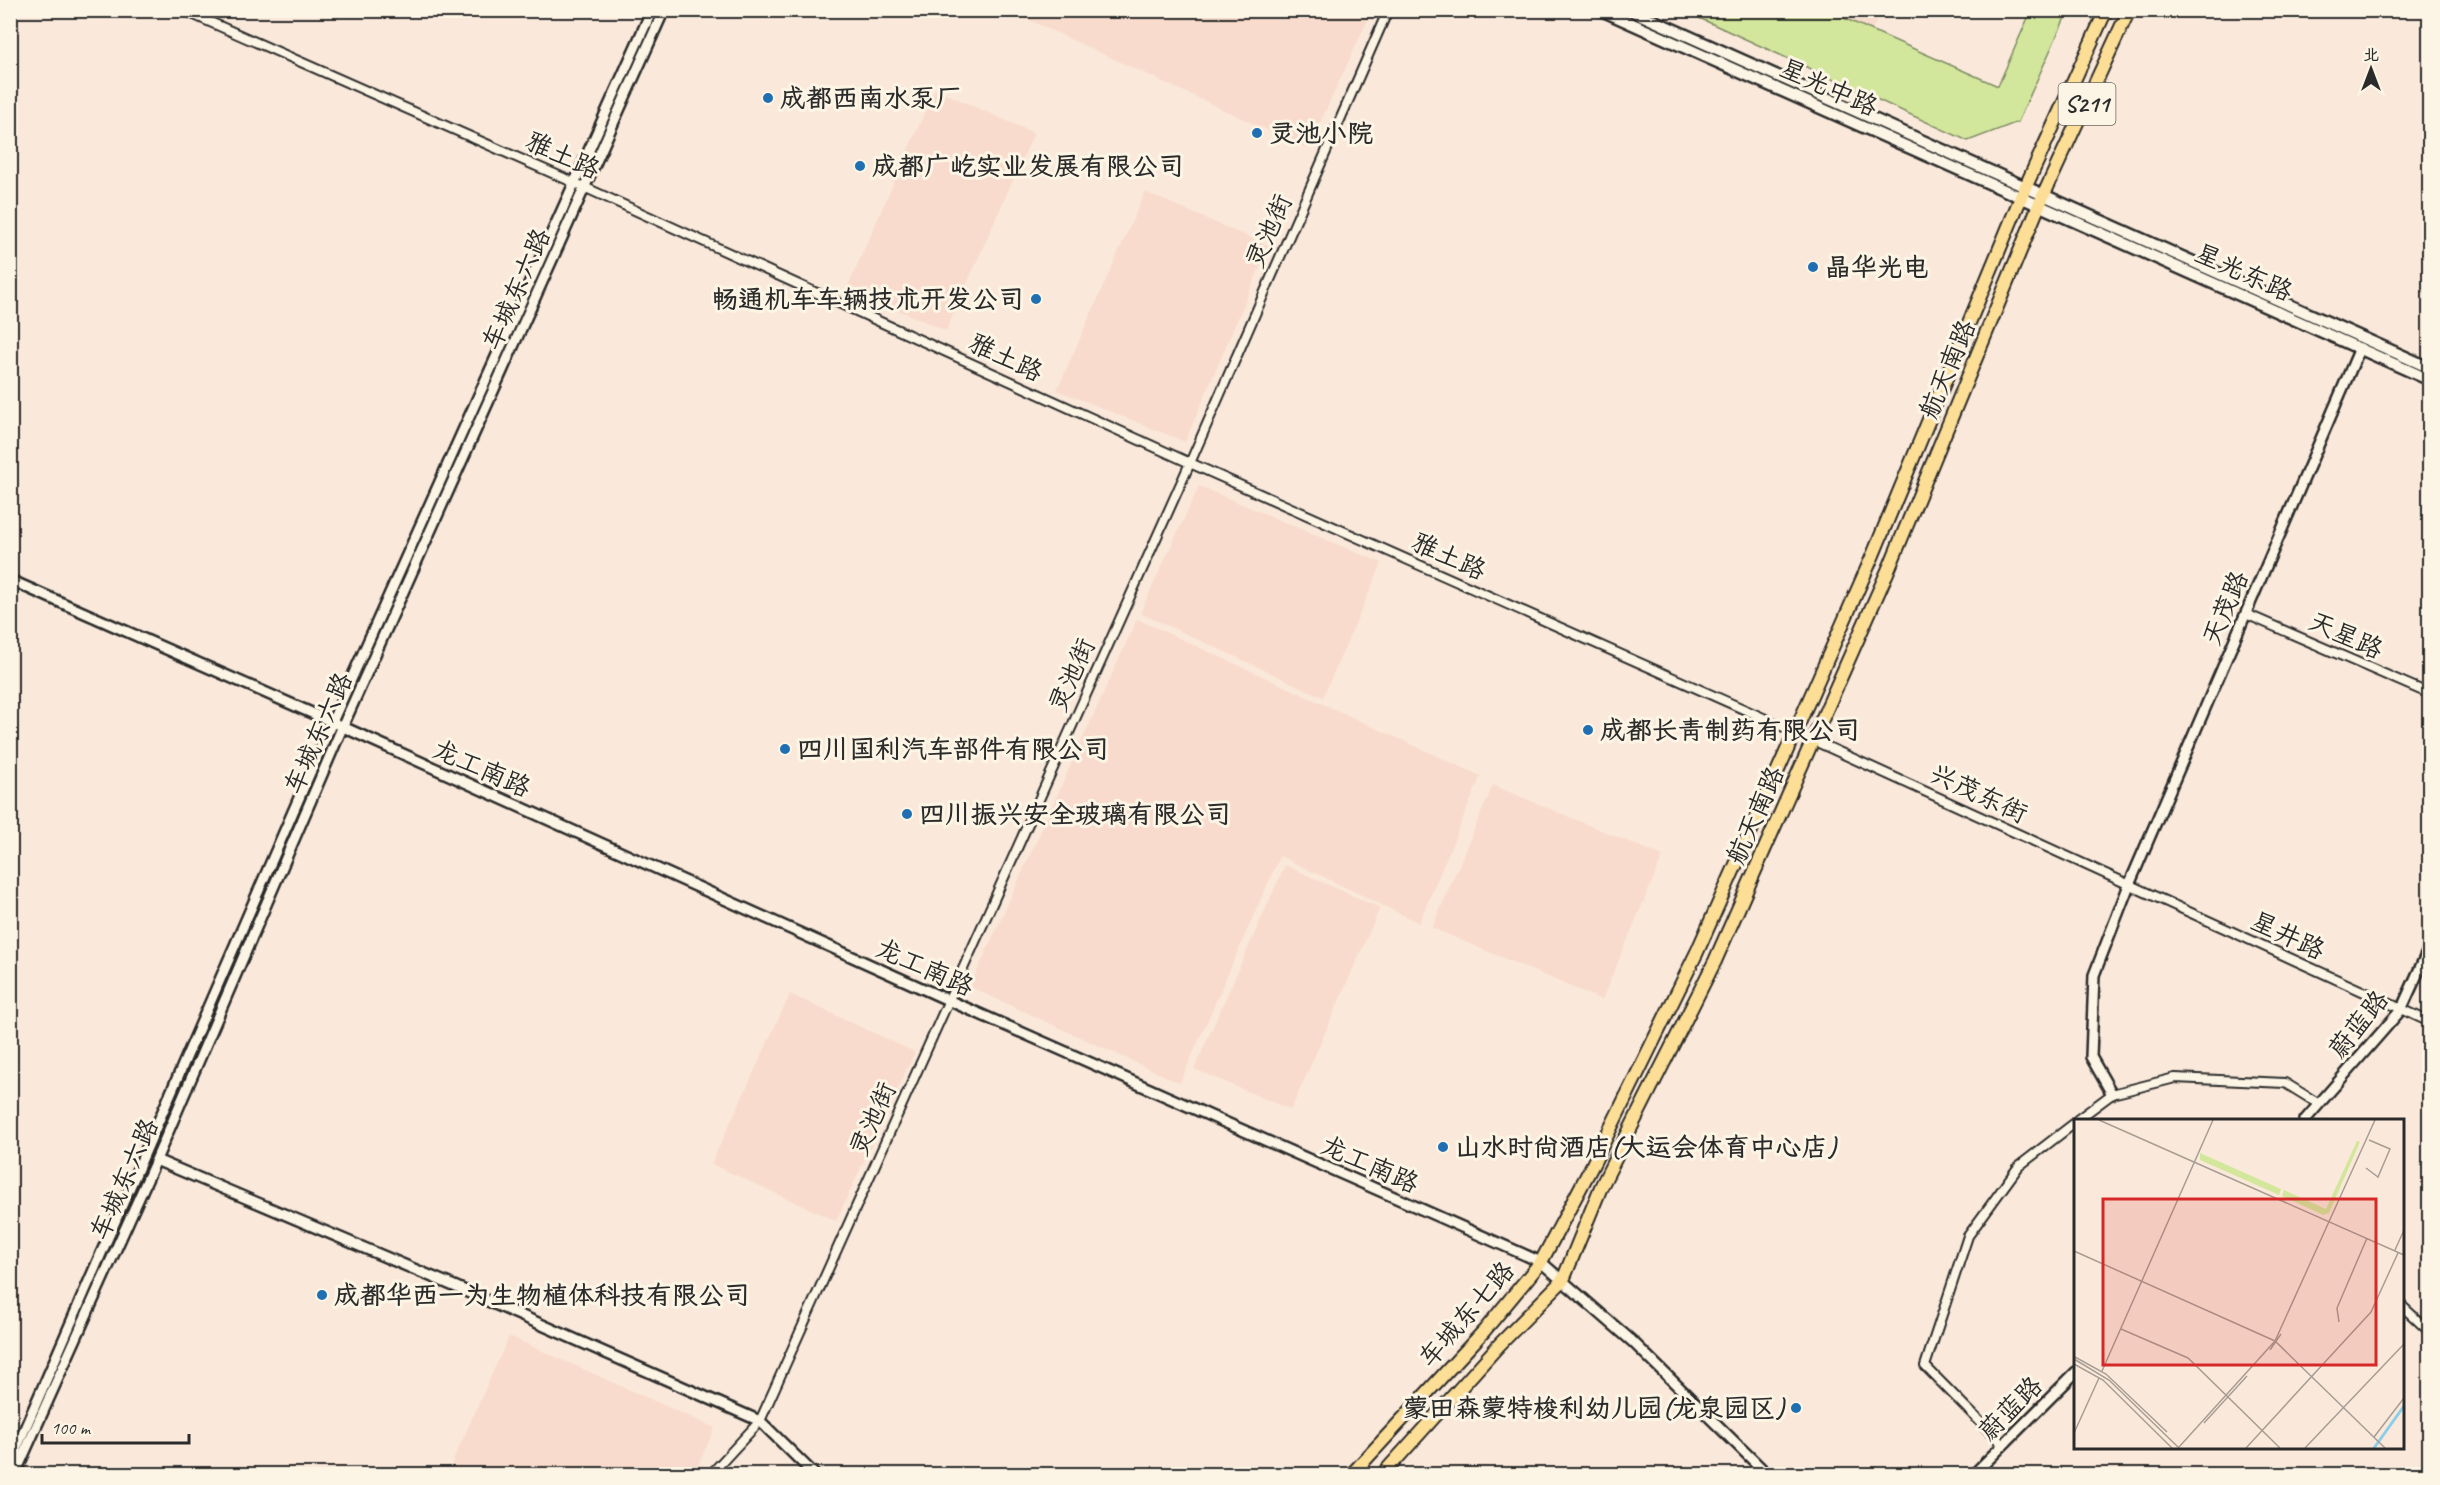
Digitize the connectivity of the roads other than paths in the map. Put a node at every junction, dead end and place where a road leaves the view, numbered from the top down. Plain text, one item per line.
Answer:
1 (183, 10) edge
2 (652, 10) edge
3 (664, 10) edge
4 (1388, 10) edge
5 (1601, 10) edge
6 (1630, 10) edge
7 (2106, 10) edge
8 (2129, 10) edge
9 (580, 185) junction
10 (2023, 192) junction
11 (2042, 201) junction
12 (2360, 348) junction
13 (2430, 368) edge
14 (2430, 380) edge
15 (1190, 463) junction
16 (10, 580) edge
17 (2246, 614) junction
18 (2430, 694) edge
19 (332, 722) junction
20 (342, 728) junction
21 (1795, 732) junction
22 (1812, 740) junction
23 (2129, 885) junction
24 (2430, 946) edge
25 (948, 1000) junction
26 (2401, 1010) junction
27 (2430, 1022) edge
28 (2112, 1094) junction
29 (2319, 1104) junction
30 (2079, 1119) edge
31 (2306, 1119) edge
32 (2074, 1123) edge
33 (156, 1160) junction
34 (1541, 1262) junction
35 (1563, 1280) junction
36 (2404, 1307) edge
37 (2430, 1332) edge
38 (2074, 1374) edge
39 (760, 1421) junction
40 (2003, 1445) junction
41 (10, 1463) edge
42 (15, 1474) edge
43 (711, 1474) edge
44 (814, 1474) edge
45 (1352, 1474) edge
46 (1383, 1474) edge
47 (1767, 1474) edge
48 (1974, 1474) edge

1 - 9 street, 雅土路
2 - 9 street, 车城东六路
3 - 9 street, 车城东六路
4 - 15 street, 灵池街
5 - 10 main road, 星光中路
6 - 10 main road, 星光中路
7 - 10 main road, S211
8 - 11 main road, S211
9 - 15 street, 雅土路
9 - 19 street, 车城东六路
9 - 20 street, 车城东六路
10 - 11 main road, 星光中路
10 - 21 main road, 航天南路 / S211
11 - 12 main road, 星光东路
11 - 13 main road, 星光东路
11 - 22 main road, 航天南路 / S211
12 - 14 main road, 星光东路
12 - 17 street, 天茂路
15 - 21 street, 雅土路
15 - 25 street, 灵池街
16 - 19 street, 龙工南路
17 - 18 street, 天星路
17 - 23 street, 天茂路
19 - 20 street, 龙工南路
19 - 41 street, 车城东六路
20 - 25 street, 龙工南路
20 - 33 street, 车城东六路
21 - 22 street, 雅土路
21 - 34 main road, 航天南路 / S211
22 - 23 street, 兴茂东街
22 - 35 main road, 航天南路 / S211
23 - 26 street, 星井路
23 - 28 street, 天茂路
24 - 26 street, 蔚蓝路
25 - 34 street, 龙工南路
25 - 39 street, 灵池街
26 - 27 street, 星井路
26 - 29 street, 蔚蓝路
28 - 29 street
28 - 30 street
29 - 31 street, 蔚蓝路
32 - 40 street
33 - 39 street
33 - 42 street, 车城东六路
34 - 35 street, 龙工南路
34 - 45 main road, 车城东七路
35 - 46 main road, 车城东七路
35 - 47 street, 龙工南路
36 - 37 street
38 - 40 street, 蔚蓝路
39 - 43 street, 灵池街
39 - 44 street
40 - 48 street, 蔚蓝路

